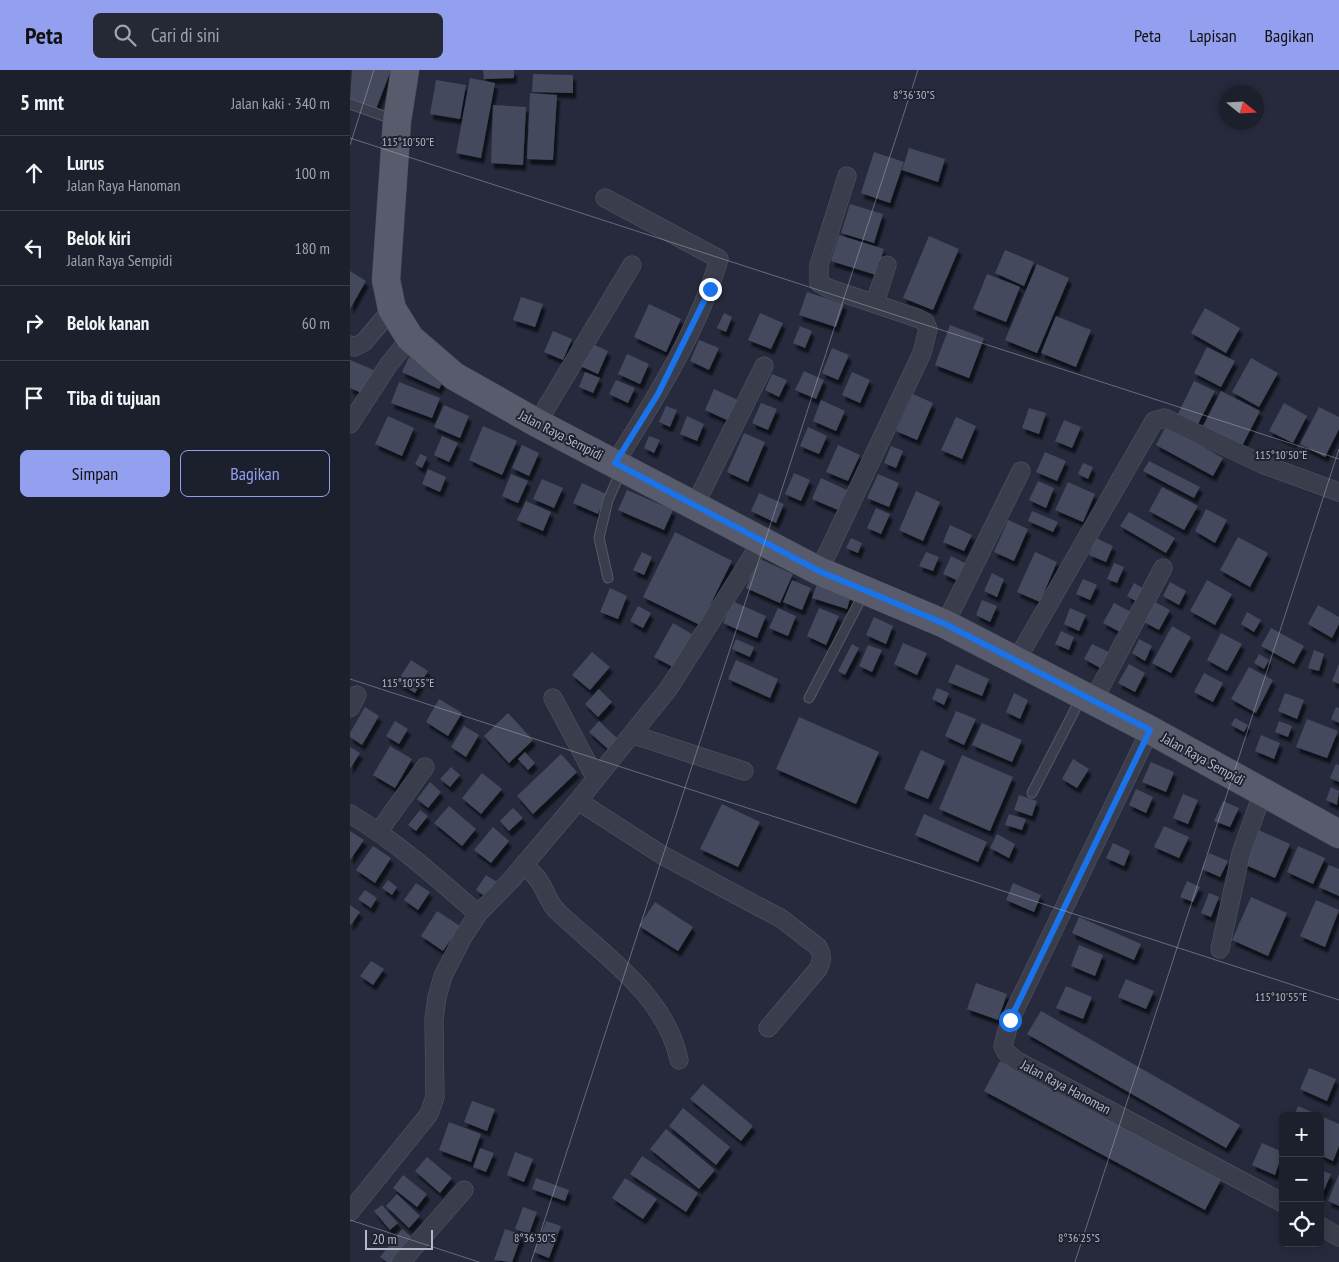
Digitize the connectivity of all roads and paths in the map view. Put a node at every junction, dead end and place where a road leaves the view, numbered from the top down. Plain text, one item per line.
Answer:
1 (405, 70) edge
2 (350, 104) edge
3 (397, 121) junction
4 (847, 176) dead end
5 (605, 198) dead end
6 (632, 265) dead end
7 (887, 265) dead end
8 (875, 303) junction
9 (392, 309) junction
10 (410, 338) junction
11 (350, 345) edge
12 (764, 366) dead end
13 (350, 424) edge
14 (537, 424) junction
15 (619, 465) junction
16 (1021, 471) dead end
17 (1339, 492) edge
18 (695, 505) junction
19 (762, 541) junction
20 (1164, 568) dead end
21 (819, 571) junction
22 (608, 578) dead end
23 (865, 590) junction
24 (945, 624) junction
25 (1016, 662) junction
26 (552, 698) dead end
27 (809, 698) dead end
28 (1088, 698) junction
29 (1150, 730) junction
30 (634, 734) junction
31 (425, 767) dead end
32 (744, 771) dead end
33 (596, 779) junction
34 (1263, 792) junction
35 (1032, 793) dead end
36 (578, 801) junction
37 (350, 814) edge
38 (379, 831) junction
39 (1339, 834) edge
40 (524, 864) junction
41 (478, 914) junction
42 (1220, 949) dead end
43 (768, 1028) dead end
44 (679, 1060) dead end
45 (464, 1190) dead end
46 (1281, 1202) edge
47 (350, 1212) edge
48 (1324, 1228) edge
49 (1339, 1237) edge
50 (401, 1262) edge

1 - 3 main road, Jalan Raya Sempidi
2 - 3 lane
3 - 9 main road, Jalan Raya Sempidi
4 - 8 street
5 - 15 street
6 - 14 street
7 - 8 street
8 - 21 street
9 - 10 main road, Jalan Raya Sempidi
9 - 11 street
10 - 13 street
10 - 14 main road, Jalan Raya Sempidi
12 - 18 street
14 - 15 main road, Jalan Raya Sempidi
15 - 18 main road, Jalan Raya Sempidi
15 - 22 lane
16 - 24 street
17 - 25 street
18 - 19 main road, Jalan Raya Sempidi
19 - 21 main road, Jalan Raya Sempidi
19 - 30 street
20 - 28 street
21 - 23 main road, Jalan Raya Sempidi
23 - 24 main road, Jalan Raya Sempidi
23 - 27 lane
24 - 25 main road, Jalan Raya Sempidi
25 - 28 main road, Jalan Raya Sempidi
26 - 33 street
28 - 29 main road, Jalan Raya Sempidi
28 - 35 lane
29 - 34 main road, Jalan Raya Sempidi
29 - 46 street, Jalan Raya Hanoman
30 - 32 street
30 - 33 street
31 - 38 street
33 - 36 street
34 - 39 main road, Jalan Raya Sempidi
34 - 42 street
36 - 40 street
36 - 43 street
37 - 38 street
38 - 41 street
40 - 41 street
40 - 44 street
41 - 47 street
45 - 50 street
48 - 49 street

